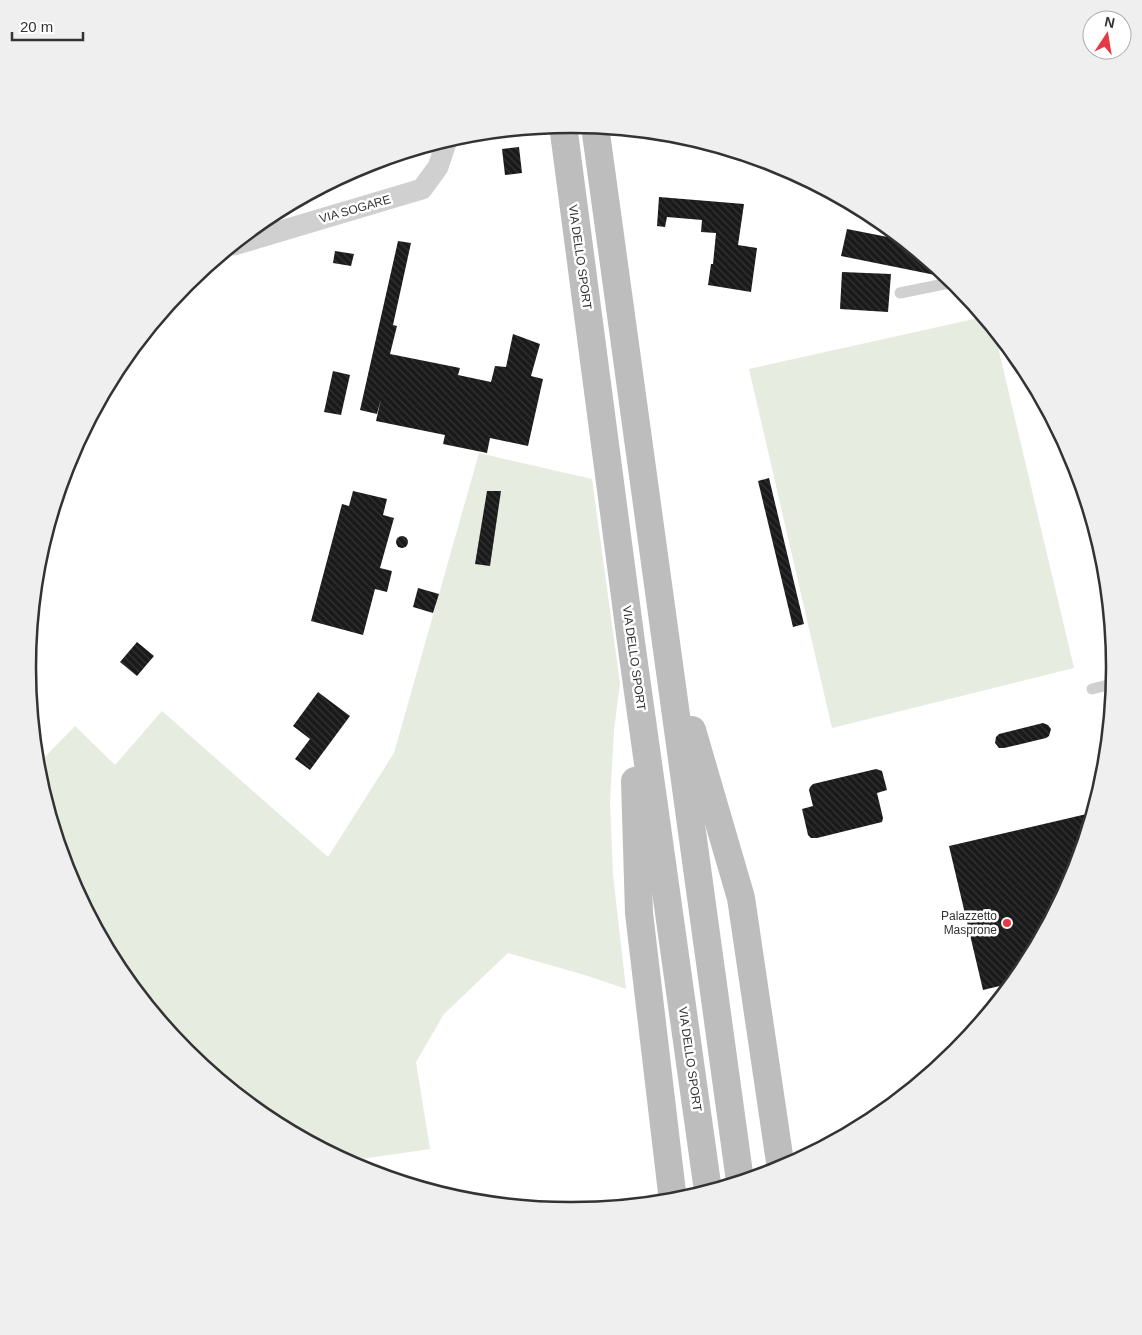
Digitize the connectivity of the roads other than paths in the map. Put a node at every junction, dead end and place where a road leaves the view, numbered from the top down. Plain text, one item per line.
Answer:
1 (564, 133) edge
2 (596, 134) edge
3 (444, 148) edge
4 (251, 239) edge
5 (944, 284) edge
6 (900, 293) dead end
7 (665, 639) junction
8 (631, 642) junction
9 (1106, 684) edge
10 (1092, 689) dead end
11 (780, 1160) edge
12 (739, 1175) edge
13 (707, 1184) edge
14 (672, 1193) edge

1 - 8 street, VIA DELLO SPORT
2 - 7 street
3 - 4 street, VIA SOGARE
5 - 6 lane
7 - 11 street
7 - 12 street
8 - 13 street, VIA DELLO SPORT
8 - 14 street
9 - 10 lane

